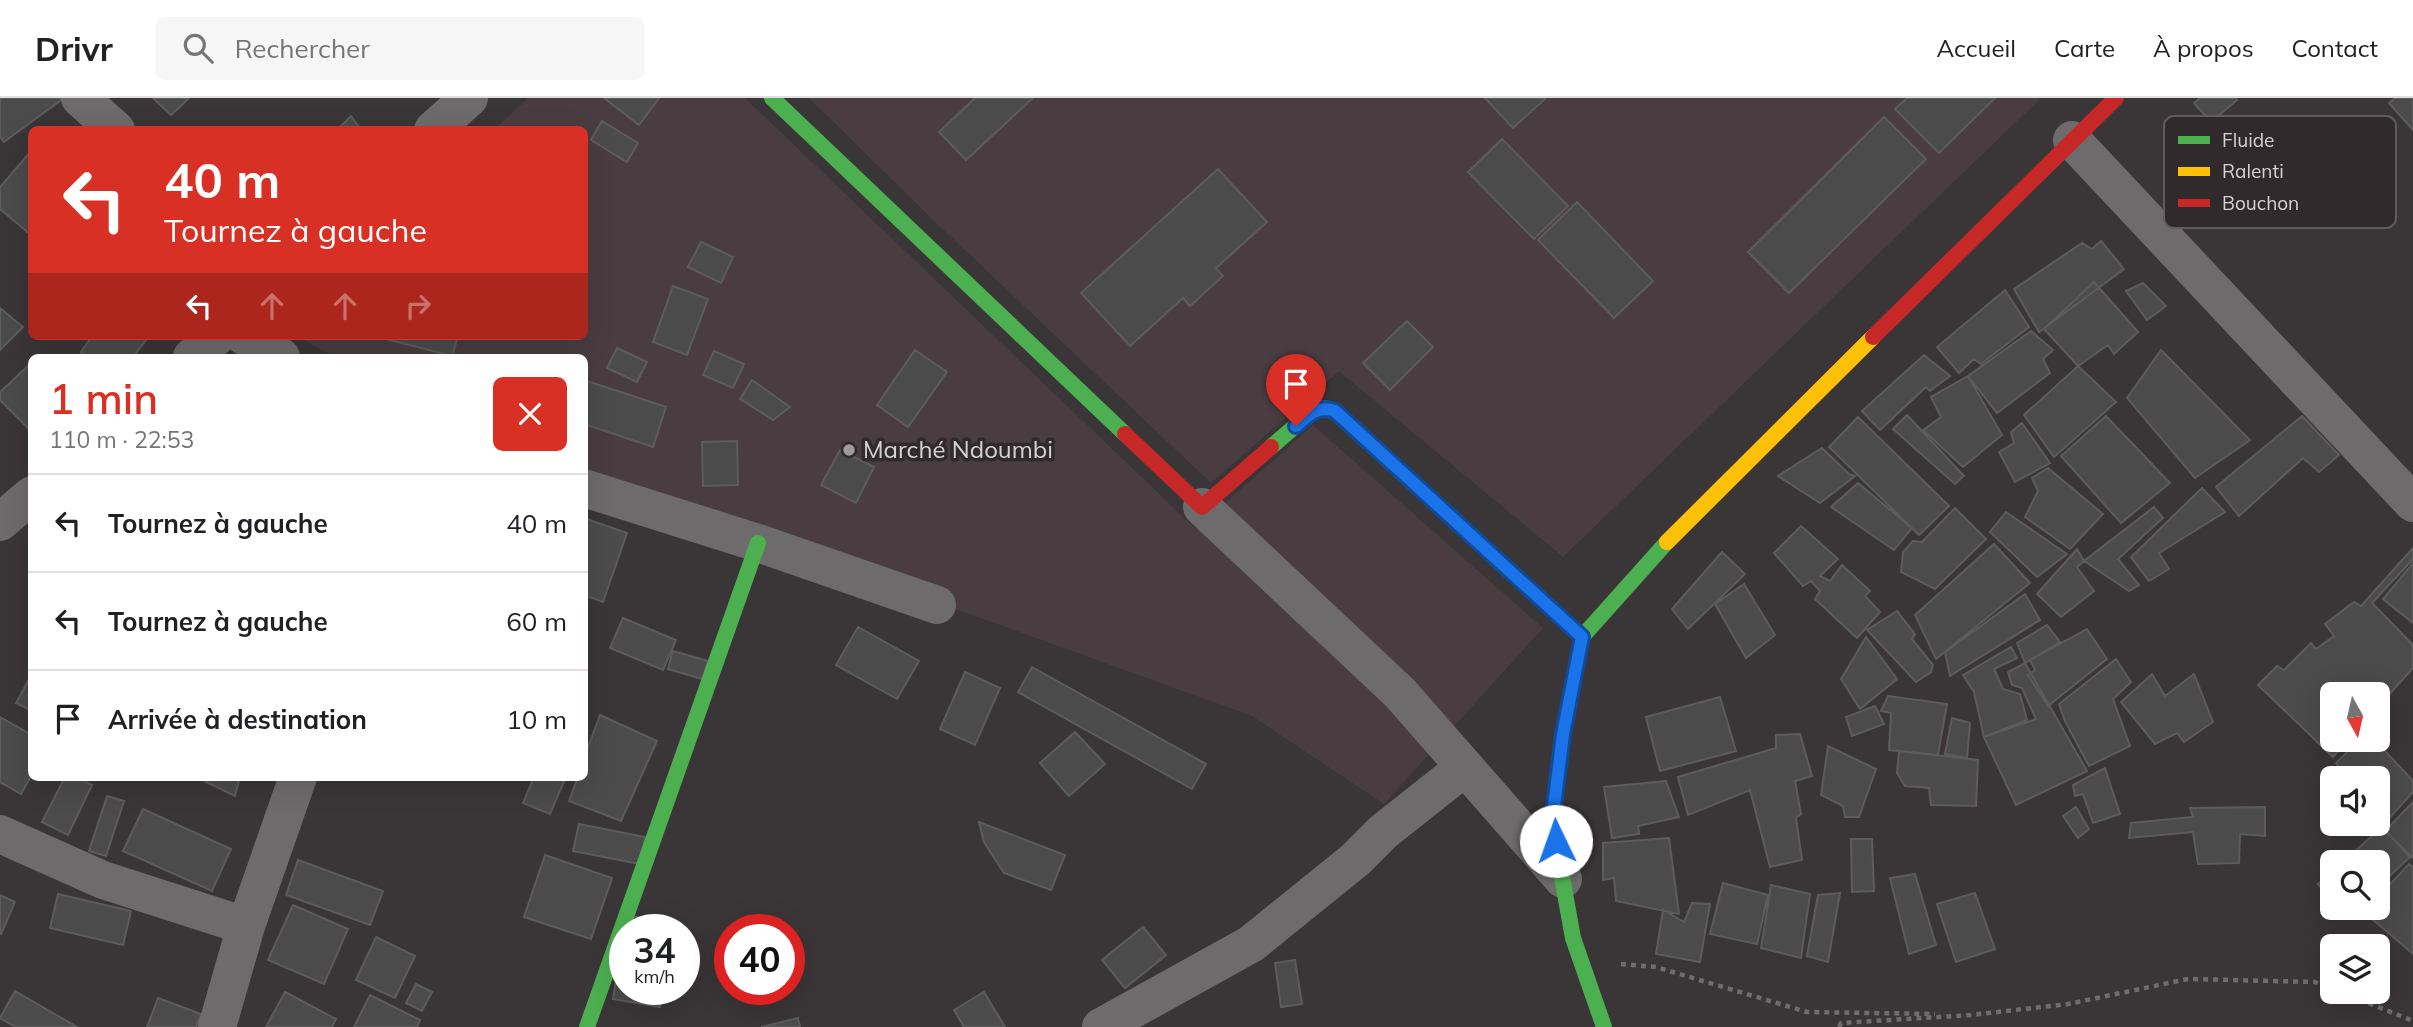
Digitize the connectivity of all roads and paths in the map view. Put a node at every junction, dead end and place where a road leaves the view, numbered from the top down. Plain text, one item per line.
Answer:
1 (80, 98) edge
2 (469, 98) edge
3 (772, 98) edge
4 (2116, 98) edge
5 (112, 126) edge
6 (438, 126) edge
7 (2072, 140) junction
8 (212, 340) edge
9 (251, 340) edge
10 (196, 354) edge
11 (276, 354) edge
12 (588, 489) edge
13 (28, 498) edge
14 (2413, 503) edge
15 (1202, 507) junction
16 (0, 522) edge
17 (758, 543) junction
18 (937, 605) dead end
19 (1582, 637) junction
20 (1465, 767) junction
21 (297, 781) edge
22 (0, 834) edge
23 (1563, 879) junction
24 (246, 926) junction
25 (1581, 961) junction
26 (2320, 984) edge
27 (2371, 1004) edge
28 (1971, 1014) junction
29 (2413, 1021) edge
30 (217, 1027) edge
31 (587, 1027) edge
32 (1101, 1027) edge
33 (1604, 1027) edge
34 (1839, 1027) edge

1 - 5 street
2 - 6 street
3 - 15 street
4 - 7 street
7 - 14 street
7 - 19 street
8 - 10 street
9 - 11 street
12 - 17 street
13 - 16 street
15 - 19 street
15 - 20 street
17 - 18 street
17 - 31 street
19 - 23 street
20 - 23 street
20 - 32 street
21 - 24 street
22 - 24 street
23 - 25 street
24 - 30 street
25 - 28 path
25 - 33 street
26 - 28 path
27 - 29 path
28 - 34 path

